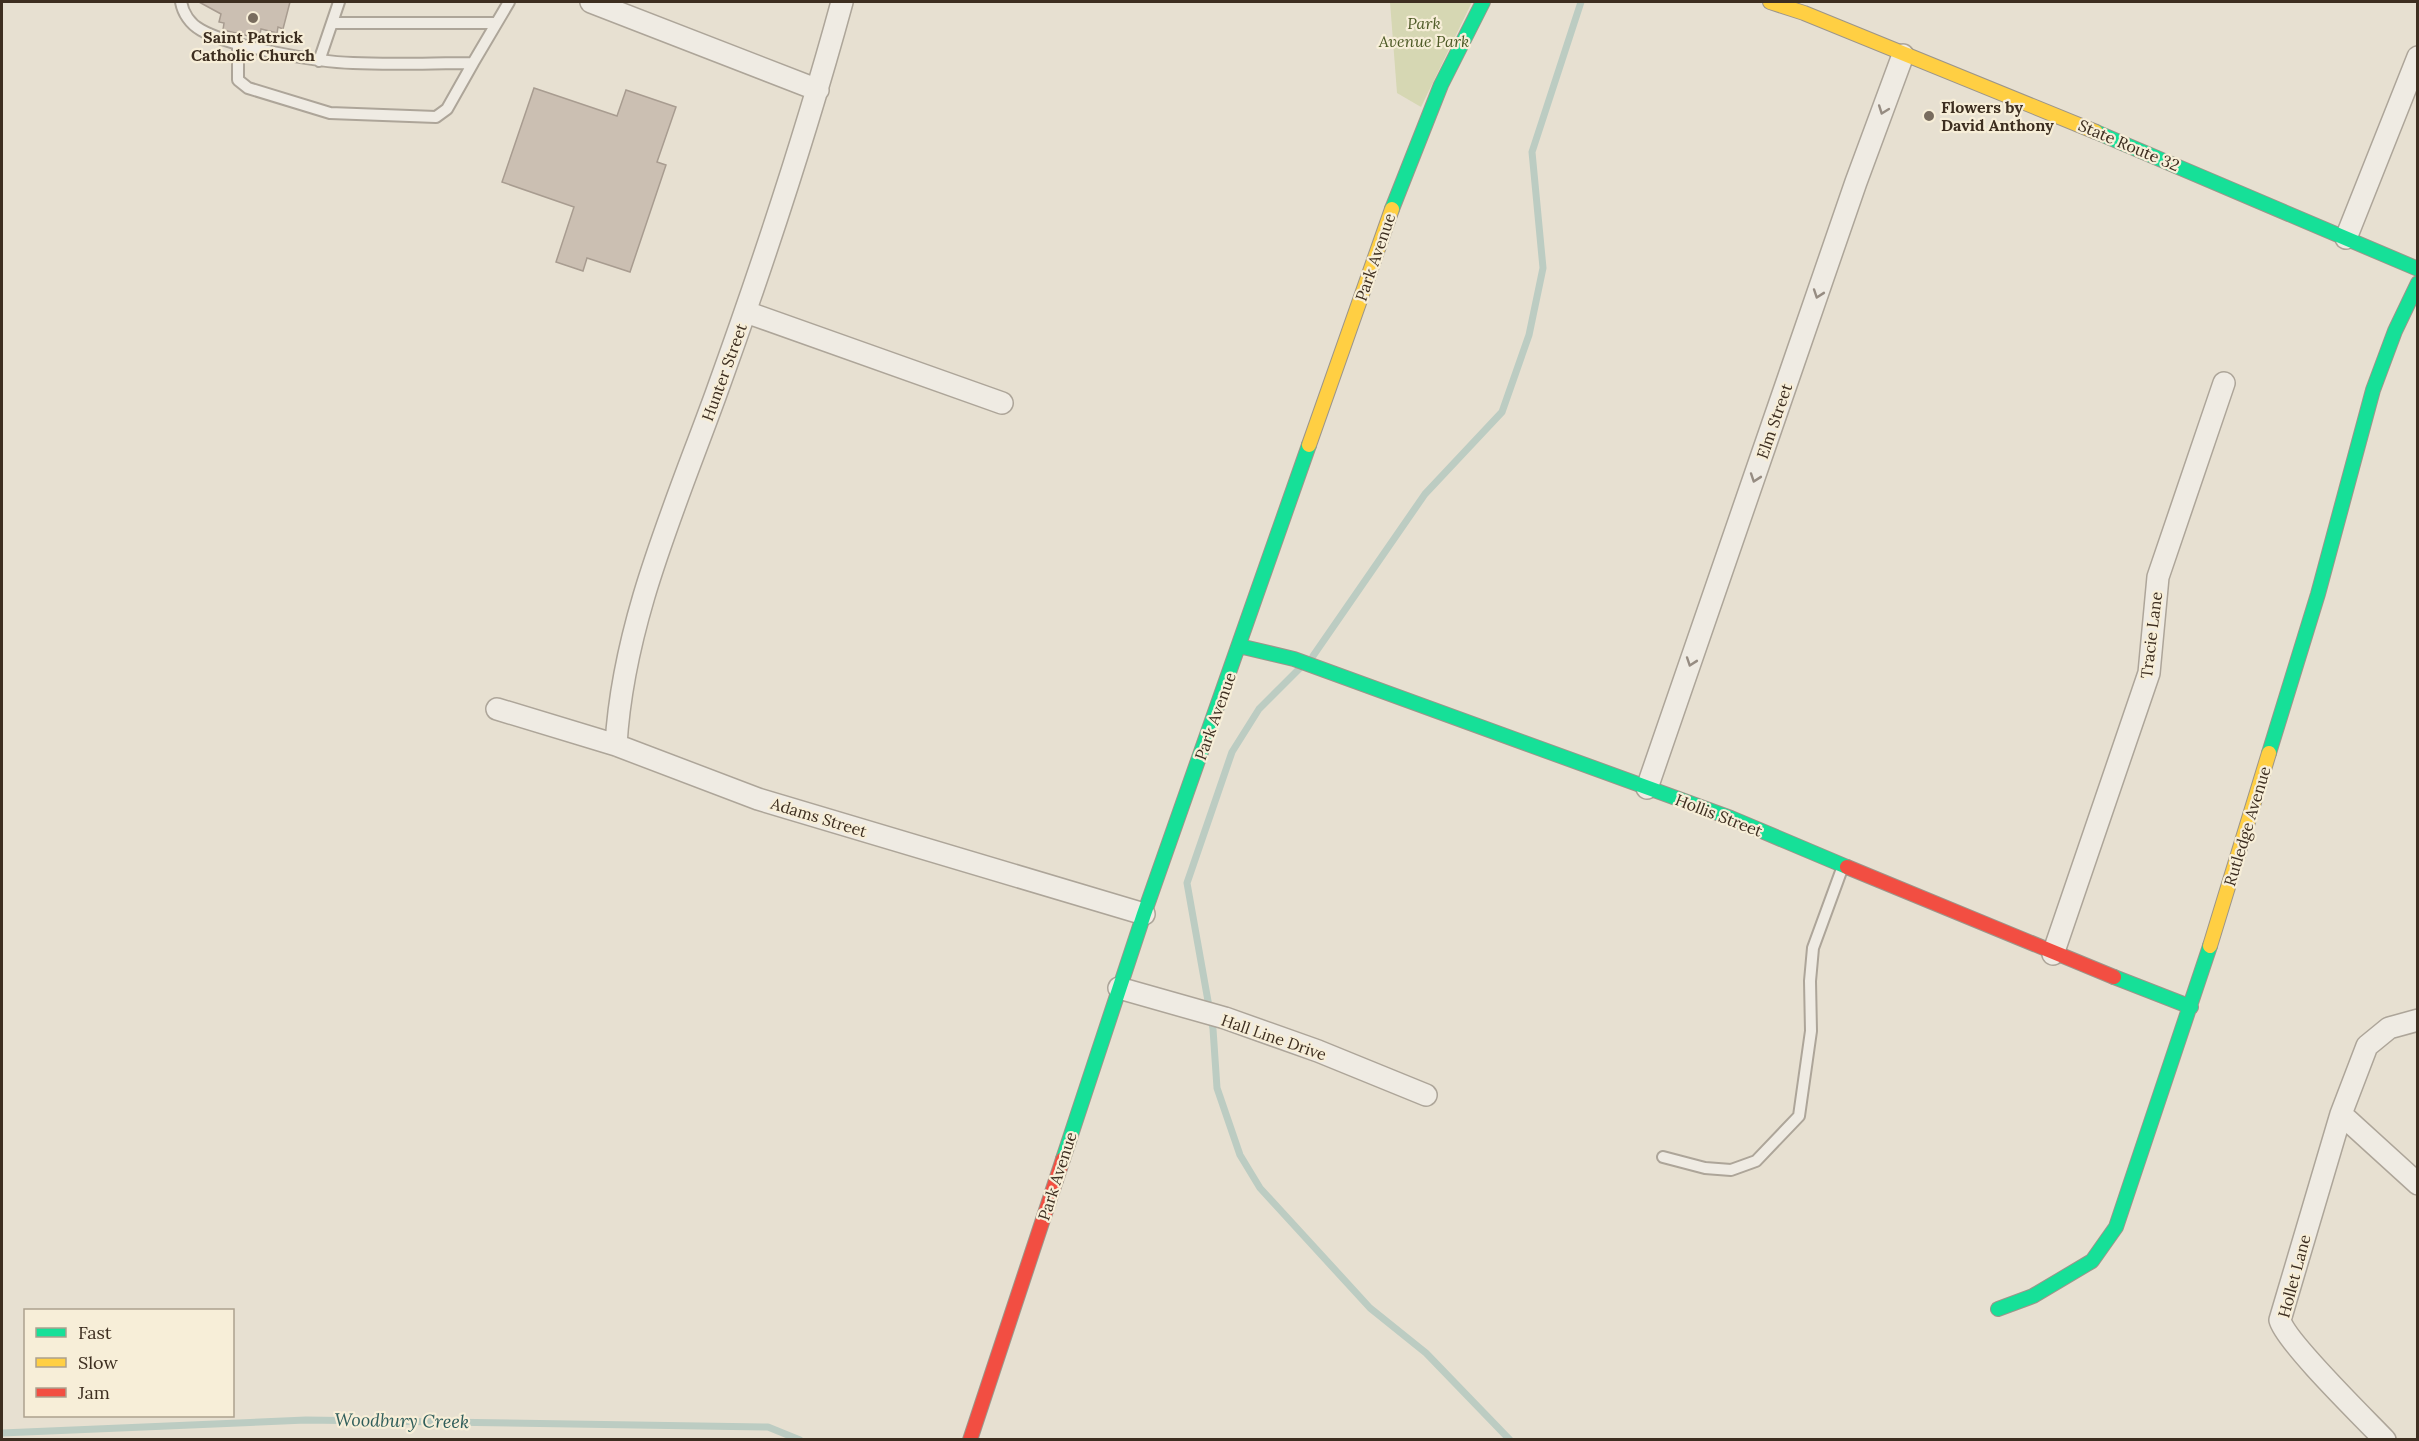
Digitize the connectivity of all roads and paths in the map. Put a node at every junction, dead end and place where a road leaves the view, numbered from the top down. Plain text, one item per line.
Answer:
1 (181, 2) edge
2 (339, 2) edge
3 (509, 2) edge
4 (591, 2) edge
5 (842, 2) edge
6 (1483, 2) edge
7 (1770, 2) edge
8 (333, 23) junction
9 (494, 23) junction
10 (238, 43) junction
11 (1903, 55) junction
12 (2418, 57) edge
13 (319, 61) junction
14 (473, 63) junction
15 (2413, 88) edge
16 (818, 90) junction
17 (2346, 238) junction
18 (2418, 269) edge
19 (2418, 283) edge
20 (746, 312) junction
21 (2224, 383) dead end
22 (1002, 403) dead end
23 (1239, 646) junction
24 (497, 709) dead end
25 (616, 745) junction
26 (1647, 788) junction
27 (1843, 866) junction
28 (1144, 914) junction
29 (2054, 954) junction
30 (1119, 988) junction
31 (2191, 1007) junction
32 (2418, 1020) edge
33 (1426, 1095) dead end
34 (2341, 1114) junction
35 (1663, 1157) dead end
36 (2418, 1184) edge
37 (1998, 1309) dead end
38 (970, 1440) edge
39 (2385, 1440) edge

1 - 10 lane
2 - 8 lane
3 - 9 lane
4 - 16 street
5 - 16 street, Hunter Street
6 - 23 street, Park Avenue
7 - 11 street, State Route 32
8 - 9 lane
8 - 13 lane
9 - 14 lane
10 - 13 lane
10 - 14 lane
11 - 17 street, State Route 32
11 -> 26 street, Elm Street
12 - 15 street
13 - 14 lane
15 - 17 street
16 - 20 street, Hunter Street
17 - 18 street, State Route 32
19 - 31 street, Rutledge Avenue
20 - 22 street
20 - 25 street, Hunter Street
21 - 29 street, Tracie Lane
23 - 26 street, Hollis Street
23 - 28 street, Park Avenue
24 - 25 street, Adams Street
25 - 28 street, Adams Street
26 - 27 street, Hollis Street
27 - 29 street, Hollis Street
27 - 35 lane
28 - 30 street, Park Avenue
29 - 31 street, Hollis Street
30 - 33 street, Hall Line Drive
30 - 38 street, Park Avenue
31 - 37 street, Rutledge Avenue
32 - 34 street, Hollet Lane
34 - 36 street
34 - 39 street, Hollet Lane

